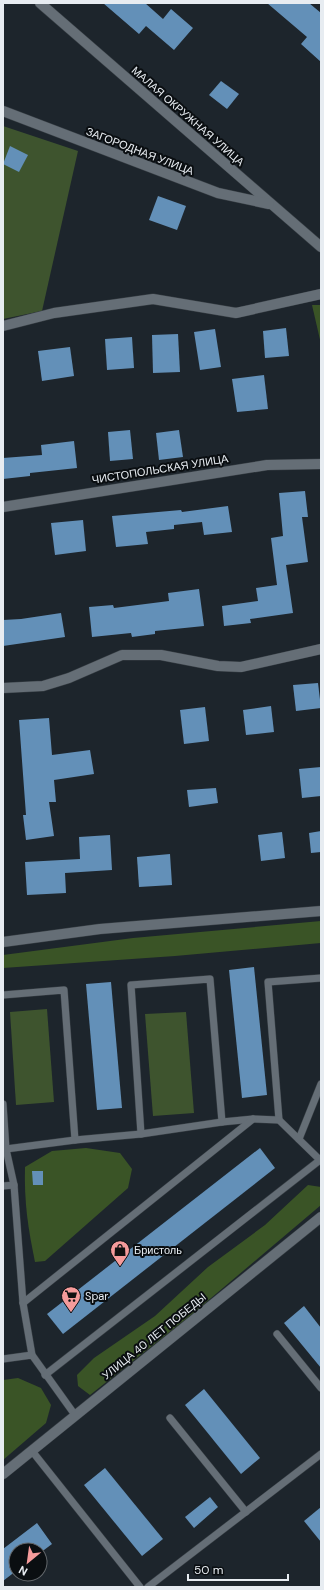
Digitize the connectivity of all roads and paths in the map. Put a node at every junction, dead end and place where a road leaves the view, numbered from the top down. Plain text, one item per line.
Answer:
1 (40, 3) edge
2 (3, 111) edge
3 (271, 205) junction
4 (321, 247) edge
5 (321, 294) edge
6 (3, 326) edge
7 (321, 464) edge
8 (3, 507) edge
9 (321, 648) edge
10 (3, 688) edge
11 (321, 911) edge
12 (3, 942) edge
13 (321, 978) edge
14 (3, 995) edge
15 (321, 1084) edge
16 (3, 1104) edge
17 (253, 1119) junction
18 (279, 1120) junction
19 (222, 1122) junction
20 (141, 1134) junction
21 (299, 1139) junction
22 (75, 1140) junction
23 (6, 1149) junction
24 (321, 1161) edge
25 (14, 1185) junction
26 (3, 1186) edge
27 (321, 1217) edge
28 (23, 1303) junction
29 (278, 1334) dead end
30 (32, 1355) junction
31 (3, 1359) edge
32 (45, 1375) junction
33 (321, 1388) edge
34 (75, 1415) junction
35 (170, 1418) dead end
36 (32, 1451) junction
37 (321, 1454) edge
38 (3, 1474) edge
39 (246, 1512) junction
40 (140, 1587) edge
41 (148, 1587) edge

1 - 3 street, МАЛАЯ ОКРУЖНАЯ УЛИЦА
2 - 3 street, ЗАГОРОДНАЯ УЛИЦА
3 - 4 street, МАЛАЯ ОКРУЖНАЯ УЛИЦА
5 - 6 street
7 - 8 street, ЧИСТОПОЛЬСКАЯ УЛИЦА
9 - 10 street
11 - 12 street
13 - 18 lane
14 - 22 lane
15 - 21 lane
16 - 23 lane
17 - 18 lane
17 - 19 lane
17 - 28 lane
18 - 21 lane
19 - 20 lane
19 - 20 lane
20 - 22 lane
21 - 24 lane
22 - 23 lane
23 - 25 lane
24 - 32 lane
25 - 26 lane
25 - 28 lane
27 - 34 street, УЛИЦА 40 ЛЕТ ПОБЕДЫ
28 - 30 lane
29 - 33 lane
30 - 31 lane
30 - 32 lane
32 - 34 lane
34 - 36 street, УЛИЦА 40 ЛЕТ ПОБЕДЫ
35 - 39 lane
36 - 38 street, УЛИЦА 40 ЛЕТ ПОБЕДЫ
36 - 40 lane
37 - 39 lane
39 - 41 lane

